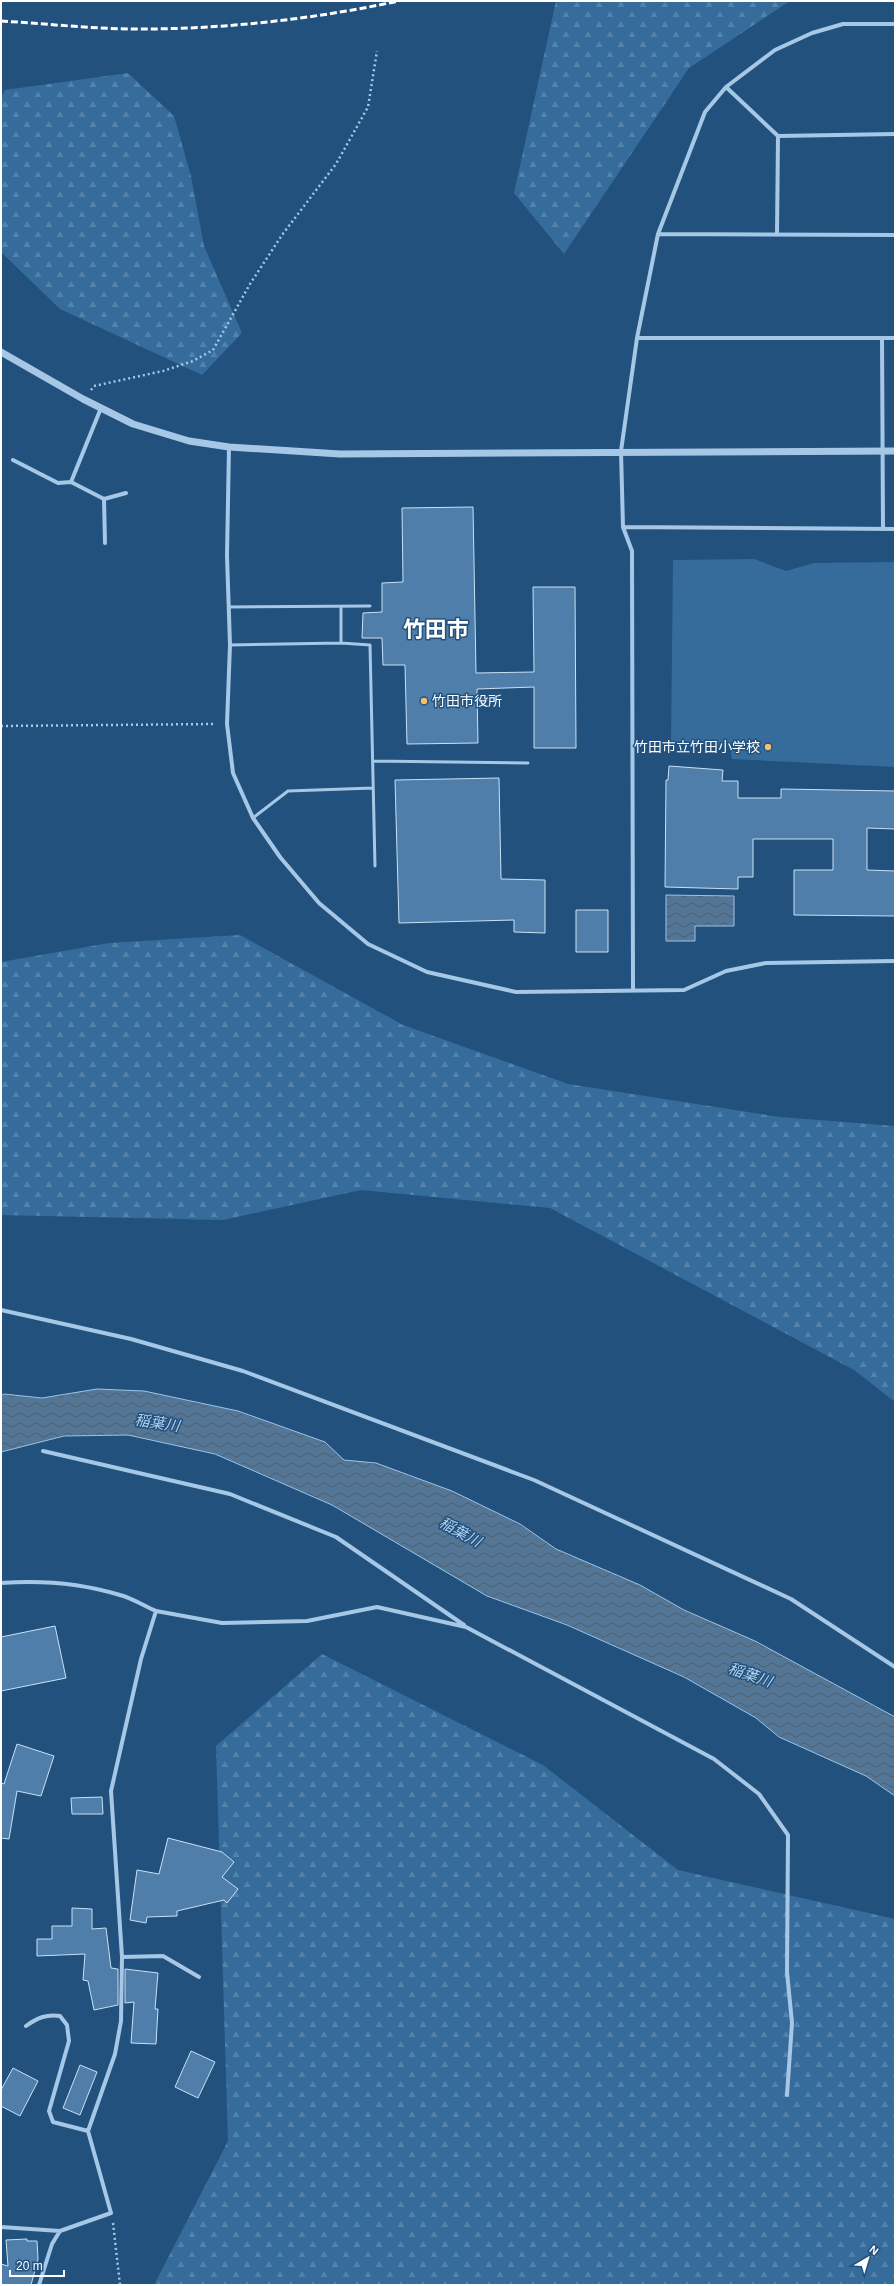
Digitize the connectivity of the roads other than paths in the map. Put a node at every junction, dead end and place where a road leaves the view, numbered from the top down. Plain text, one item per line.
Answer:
1 (895, 24) edge
2 (726, 87) junction
3 (895, 134) edge
4 (778, 136) junction
5 (658, 234) junction
6 (777, 234) junction
7 (895, 235) edge
8 (637, 338) junction
9 (882, 338) junction
10 (895, 338) edge
11 (1, 352) edge
12 (100, 408) junction
13 (229, 447) junction
14 (621, 451) junction
15 (883, 451) junction
16 (895, 451) edge
17 (14, 460) dead end
18 (72, 482) junction
19 (126, 493) dead end
20 (104, 499) junction
21 (623, 527) junction
22 (883, 529) junction
23 (895, 529) edge
24 (105, 543) dead end
25 (370, 606) dead end
26 (229, 607) junction
27 (341, 607) junction
28 (341, 643) junction
29 (230, 645) junction
30 (372, 761) junction
31 (528, 763) dead end
32 (373, 788) junction
33 (253, 818) junction
34 (375, 866) dead end
35 (895, 961) edge
36 (633, 990) junction
37 (1, 1310) edge
38 (43, 1452) dead end
39 (1, 1582) edge
40 (156, 1611) junction
41 (466, 1626) junction
42 (895, 1667) edge
43 (122, 1957) junction
44 (199, 1977) dead end
45 (26, 2026) dead end
46 (787, 2095) dead end
47 (88, 2131) junction
48 (1, 2228) edge
49 (60, 2231) junction
50 (39, 2285) edge

1 - 2 street
2 - 4 street
2 - 5 street
3 - 4 street
4 - 6 street
5 - 6 street
5 - 8 street
6 - 7 street
8 - 9 street
8 - 14 street
9 - 10 street
9 - 15 street
11 - 12 street
12 - 13 street
12 - 18 street
13 - 14 street
13 - 26 street
14 - 15 street
14 - 21 street
15 - 16 street
15 - 22 street
17 - 18 street
18 - 20 street
19 - 20 street
20 - 24 street
21 - 22 street
21 - 36 street
22 - 23 street
25 - 27 lane
26 - 27 lane
26 - 29 street
27 - 28 lane
28 - 29 lane
28 - 30 lane
29 - 33 street
30 - 31 lane
30 - 32 lane
32 - 33 lane
32 - 34 lane
33 - 36 street
35 - 36 street
37 - 42 street
38 - 41 street
39 - 40 street
40 - 41 street
40 - 43 street
41 - 46 street
43 - 44 street
43 - 47 street
45 - 47 street
47 - 49 street
48 - 49 street
49 - 50 street

